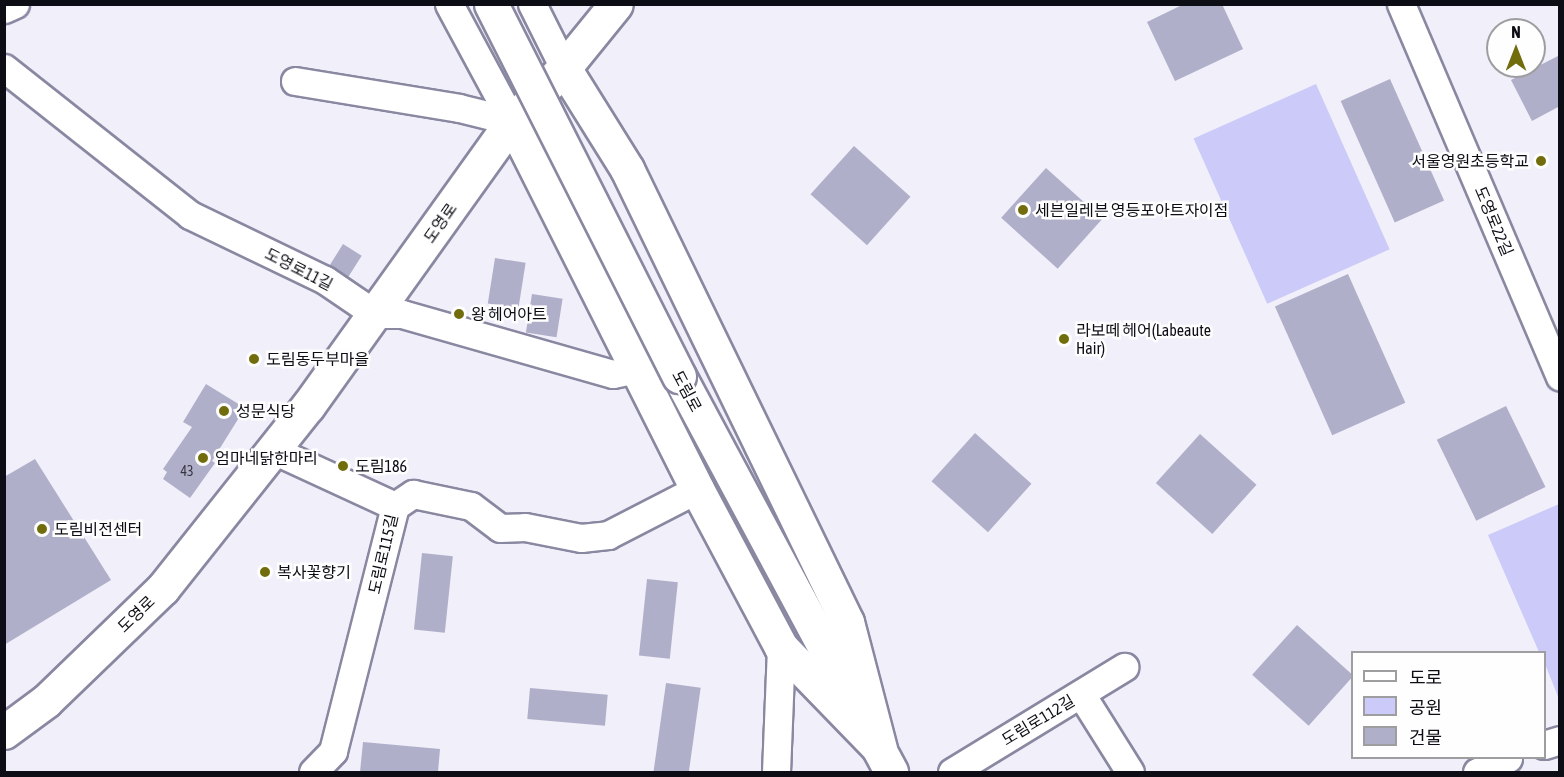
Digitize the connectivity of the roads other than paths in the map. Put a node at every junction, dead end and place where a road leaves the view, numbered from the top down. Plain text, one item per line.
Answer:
1 (15, 4) edge
2 (448, 4) edge
3 (492, 4) edge
4 (532, 4) edge
5 (616, 4) edge
6 (1401, 4) edge
7 (4, 9) edge
8 (564, 68) junction
9 (4, 69) edge
10 (296, 81) dead end
11 (512, 121) junction
12 (627, 169) junction
13 (552, 201) junction
14 (375, 314) junction
15 (637, 369) junction
16 (1558, 371) edge
17 (273, 450) junction
18 (697, 489) junction
19 (395, 506) junction
20 (781, 647) junction
21 (1124, 667) dead end
22 (1081, 694) junction
23 (4, 732) edge
24 (1506, 759) edge
25 (886, 761) edge
26 (313, 772) edge
27 (776, 772) edge
28 (952, 772) edge
29 (1130, 772) edge
30 (1477, 772) edge

1 - 7 street
2 - 11 street
3 - 25 main road, 도림로, bridge
4 - 8 street
5 - 8 main road, 도영로
6 - 16 street, 도영로22길
8 - 11 main road, 도영로
8 - 12 main road
9 - 14 street, 도영로11길
10 - 11 street
11 - 13 main road
11 - 14 main road, 도영로
12 - 13 main road
12 - 25 main road
13 - 15 main road
14 - 15 street
14 - 17 main road, 도영로
15 - 18 main road
17 - 19 street
17 - 23 main road, 도영로
18 - 19 street, 도림로115길
18 - 20 main road
19 - 26 street, 도림로115길
20 - 25 main road
20 - 27 street
21 - 22 street, 도림로112길
22 - 28 street, 도림로112길
22 - 29 street
24 - 30 street

